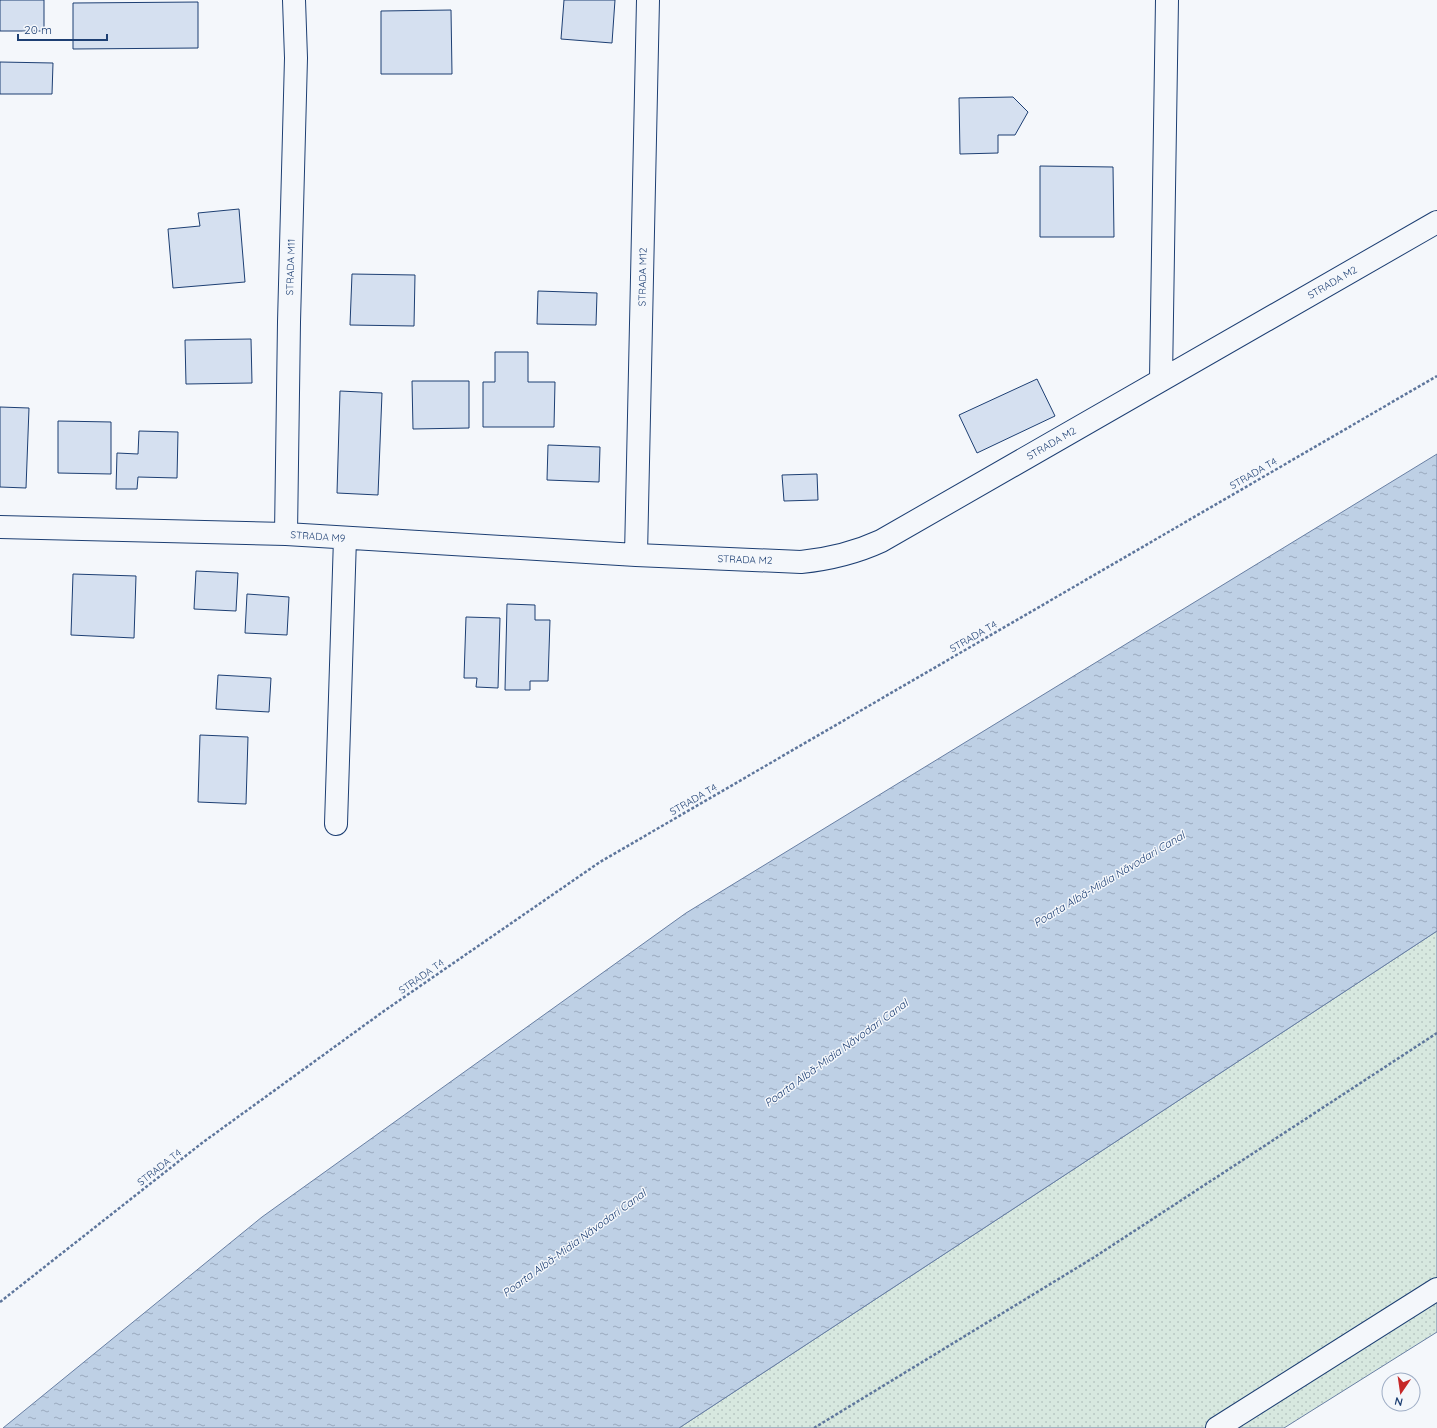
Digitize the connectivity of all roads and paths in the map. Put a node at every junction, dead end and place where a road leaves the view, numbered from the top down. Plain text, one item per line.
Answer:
1 (294, 0) edge
2 (648, 0) edge
3 (1167, 0) edge
4 (1437, 222) edge
5 (1437, 376) edge
6 (1162, 379) junction
7 (0, 527) edge
8 (286, 534) junction
9 (345, 538) junction
10 (636, 555) junction
11 (336, 824) dead end
12 (1437, 1033) edge
13 (1437, 1289) edge
14 (0, 1302) edge
15 (814, 1428) edge
16 (1217, 1428) edge

1 - 8 street, STRADA M11
2 - 10 street, STRADA M12
3 - 6 street
4 - 6 street, STRADA M2
5 - 14 path, STRADA T4
6 - 10 street, STRADA M2
7 - 8 street, STRADA M9
8 - 9 street, STRADA M9
9 - 10 street, STRADA M9
9 - 11 street
12 - 15 path
13 - 16 street

